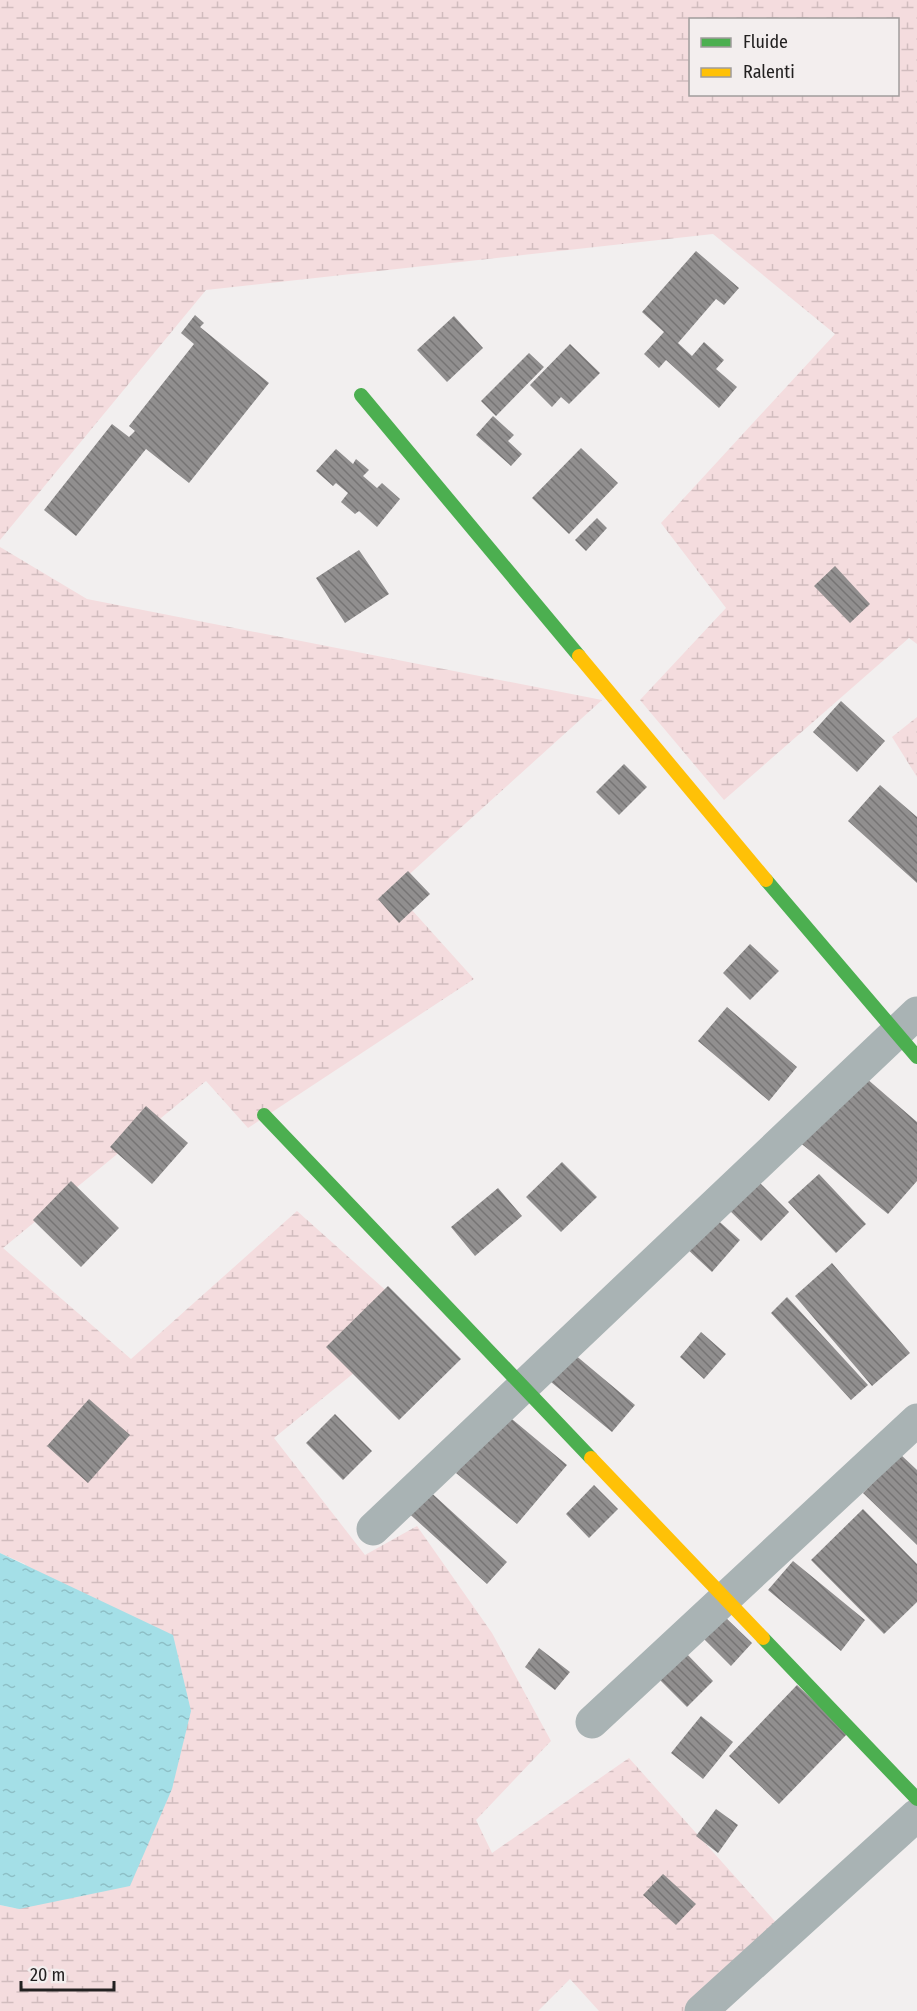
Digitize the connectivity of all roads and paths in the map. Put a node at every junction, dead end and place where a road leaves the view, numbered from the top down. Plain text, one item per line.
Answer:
1 (361, 395) dead end
2 (910, 1035) edge
3 (264, 1115) dead end
4 (523, 1387) junction
5 (917, 1420) edge
6 (373, 1529) dead end
7 (725, 1598) junction
8 (592, 1722) dead end
9 (917, 1799) edge
10 (917, 1815) edge
11 (701, 2011) edge

1 - 2 street
2 - 4 street
3 - 4 street
4 - 6 street
4 - 7 street
5 - 7 street
7 - 8 street
7 - 9 street
10 - 11 street

